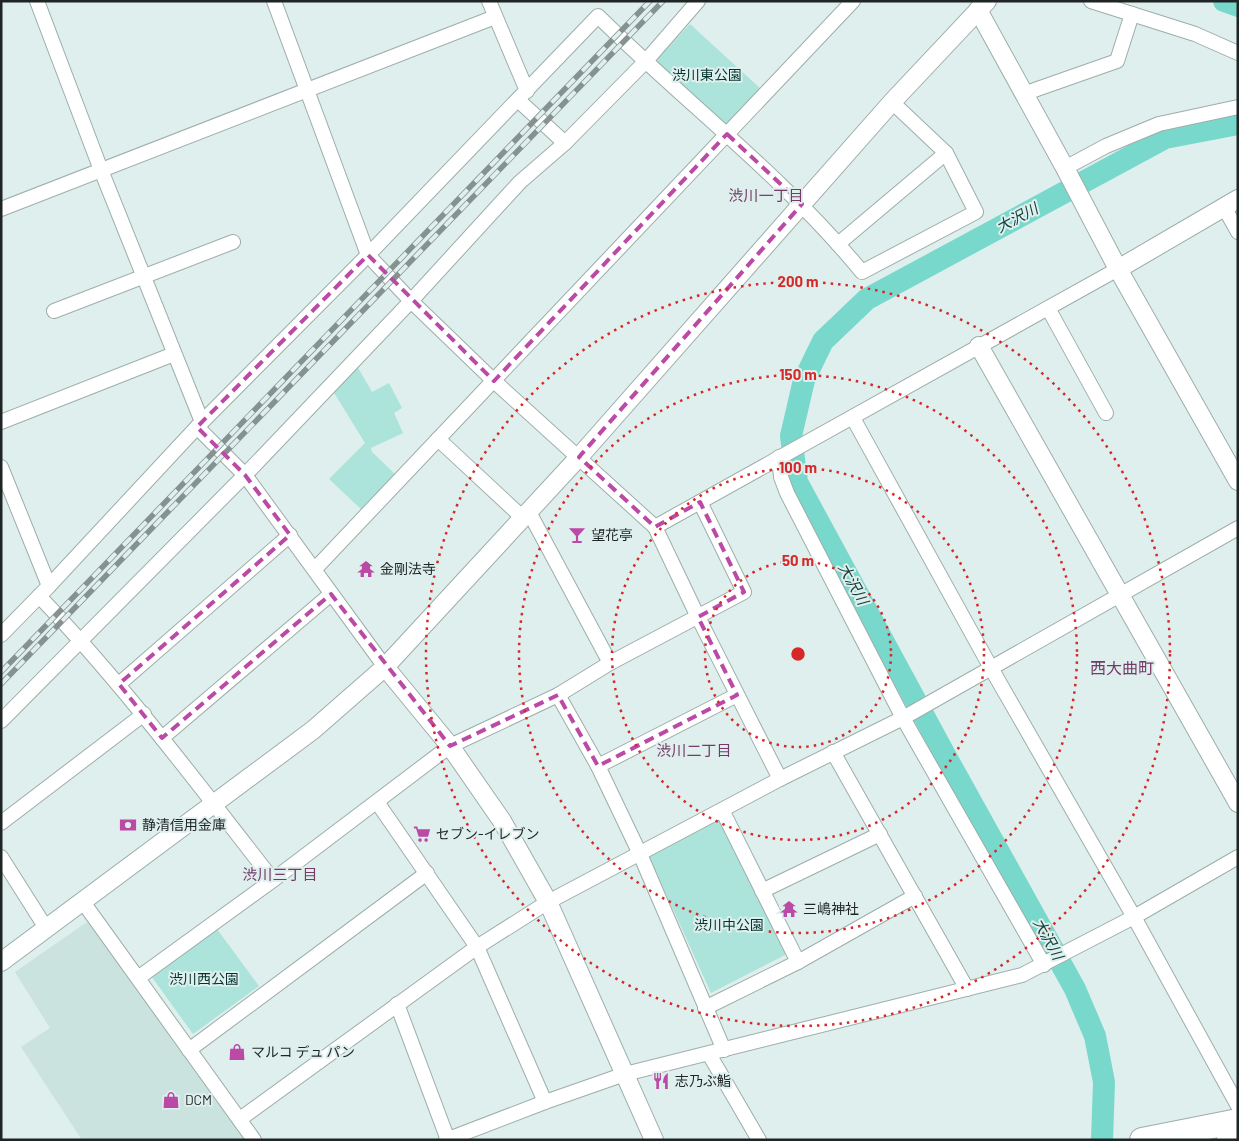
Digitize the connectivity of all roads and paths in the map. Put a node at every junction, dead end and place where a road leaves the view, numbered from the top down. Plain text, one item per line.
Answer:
1 (37, 1) edge
2 (274, 1) edge
3 (489, 1) edge
4 (698, 1) edge
5 (853, 1) edge
6 (1091, 1) edge
7 (982, 6) edge
8 (1132, 14) junction
9 (496, 17) junction
10 (1238, 52) edge
11 (645, 62) junction
12 (308, 89) junction
13 (1023, 94) junction
14 (523, 95) junction
15 (892, 102) junction
16 (1238, 107) edge
17 (727, 134) junction
18 (565, 143) junction
19 (946, 154) junction
20 (101, 170) junction
21 (1066, 170) junction
22 (1231, 203) edge
23 (802, 204) junction
24 (1, 209) edge
25 (1238, 232) edge
26 (232, 242) dead end
27 (838, 244) junction
28 (368, 255) junction
29 (1118, 269) junction
30 (143, 276) junction
31 (411, 301) junction
32 (1048, 308) junction
33 (54, 311) dead end
34 (979, 346) junction
35 (174, 354) junction
36 (494, 381) junction
37 (1106, 413) dead end
38 (853, 418) junction
39 (1, 422) edge
40 (199, 424) junction
41 (438, 439) junction
42 (579, 456) junction
43 (778, 457) junction
44 (1, 467) edge
45 (245, 475) junction
46 (1238, 481) edge
47 (700, 502) junction
48 (526, 515) junction
49 (655, 527) junction
50 (1238, 528) edge
51 (290, 535) junction
52 (315, 569) junction
53 (44, 591) junction
54 (331, 594) junction
55 (1121, 594) junction
56 (698, 617) junction
57 (1, 635) edge
58 (81, 640) junction
59 (610, 663) junction
60 (385, 667) junction
61 (991, 668) junction
62 (119, 684) junction
63 (558, 695) junction
64 (737, 695) junction
65 (144, 714) junction
66 (903, 718) junction
67 (1, 721) edge
68 (162, 738) junction
69 (450, 746) junction
70 (833, 752) junction
71 (598, 766) junction
72 (780, 779) junction
73 (377, 802) junction
74 (1238, 803) edge
75 (214, 805) junction
76 (722, 810) junction
77 (1, 823) edge
78 (880, 834) junction
79 (640, 854) junction
80 (1, 857) edge
81 (1238, 857) edge
82 (427, 873) junction
83 (273, 880) junction
84 (762, 890) junction
85 (915, 896) junction
86 (83, 902) junction
87 (548, 902) junction
88 (1134, 917) junction
89 (46, 928) junction
90 (477, 947) junction
91 (1, 962) edge
92 (798, 962) junction
93 (1044, 965) junction
94 (138, 978) junction
95 (967, 989) junction
96 (397, 1004) junction
97 (705, 1008) junction
98 (189, 1050) junction
99 (724, 1050) junction
100 (709, 1054) junction
101 (625, 1074) junction
102 (545, 1102) junction
103 (1238, 1106) edge
104 (240, 1119) junction
105 (1238, 1121) edge
106 (1238, 1138) edge
107 (254, 1140) edge
108 (447, 1140) edge
109 (654, 1140) edge
110 (759, 1140) edge
111 (1142, 1140) edge
112 (1229, 1140) edge

1 - 20 street
2 - 12 street
3 - 9 street
4 - 11 street
5 - 17 street
6 - 8 street
7 - 13 street
7 - 15 street
8 - 10 street
8 - 13 street
9 - 12 street
9 - 14 street
11 - 14 street
11 - 17 street
11 - 18 street
12 - 20 street
12 - 28 street
13 - 21 street
14 - 18 street
14 - 28 street
15 - 19 street
15 - 23 street
16 - 21 street
17 - 23 street
17 - 36 street
18 - 31 street
19 - 27 street
19 - 27 street
20 - 24 street
20 - 30 street
21 - 29 street
22 - 25 street
22 - 29 street
23 - 27 street
23 - 42 street
26 - 30 street
28 - 31 street
28 - 40 street
29 - 32 street
29 - 46 street
30 - 33 street
30 - 35 street
31 - 36 street
31 - 45 street
32 - 34 street
32 - 37 street
34 - 38 street
34 - 55 street
35 - 39 street
35 - 40 street
36 - 41 street
36 - 42 street
38 - 43 street
38 - 61 street
40 - 45 street
40 - 53 street
41 - 48 street
41 - 52 street
42 - 48 street
42 - 49 street
43 - 47 street
43 - 66 street
44 - 53 street
45 - 51 street
45 - 58 street
47 - 49 street
47 - 56 street
48 - 59 street
48 - 60 street
49 - 56 street
50 - 55 street
51 - 52 street
51 - 62 street
52 - 54 street
53 - 57 street
53 - 58 street
54 - 60 street
54 - 68 street
55 - 61 street
55 - 74 street
56 - 59 street
56 - 64 street
58 - 62 street
58 - 67 street
59 - 63 street
60 - 69 street
60 - 75 street
61 - 66 street
61 - 88 street
62 - 65 street
63 - 69 street
63 - 71 street
64 - 71 street
64 - 72 street
65 - 68 street
65 - 77 street
66 - 70 street
66 - 93 street
68 - 75 street
69 - 73 street
69 - 87 street
70 - 72 street
70 - 78 street
71 - 79 street
72 - 76 street
73 - 82 street
73 - 83 street
75 - 83 street
75 - 86 street
76 - 79 street
76 - 84 street
78 - 84 street
78 - 85 street
79 - 87 street
79 - 97 street
80 - 89 street
81 - 88 street
82 - 90 street
82 - 98 street
83 - 94 street
84 - 92 street
85 - 92 street
85 - 95 street
86 - 89 street
86 - 94 street
87 - 90 street
87 - 101 street
88 - 93 street
88 - 103 street
89 - 91 street
90 - 96 street
90 - 102 street
92 - 97 street
93 - 95 street
94 - 98 street
95 - 99 street
96 - 104 street
96 - 108 street
97 - 99 street
98 - 104 street
99 - 100 street
100 - 101 street
100 - 110 street
101 - 102 street
101 - 109 street
102 - 108 street
104 - 107 street
105 - 111 highway
106 - 112 highway

